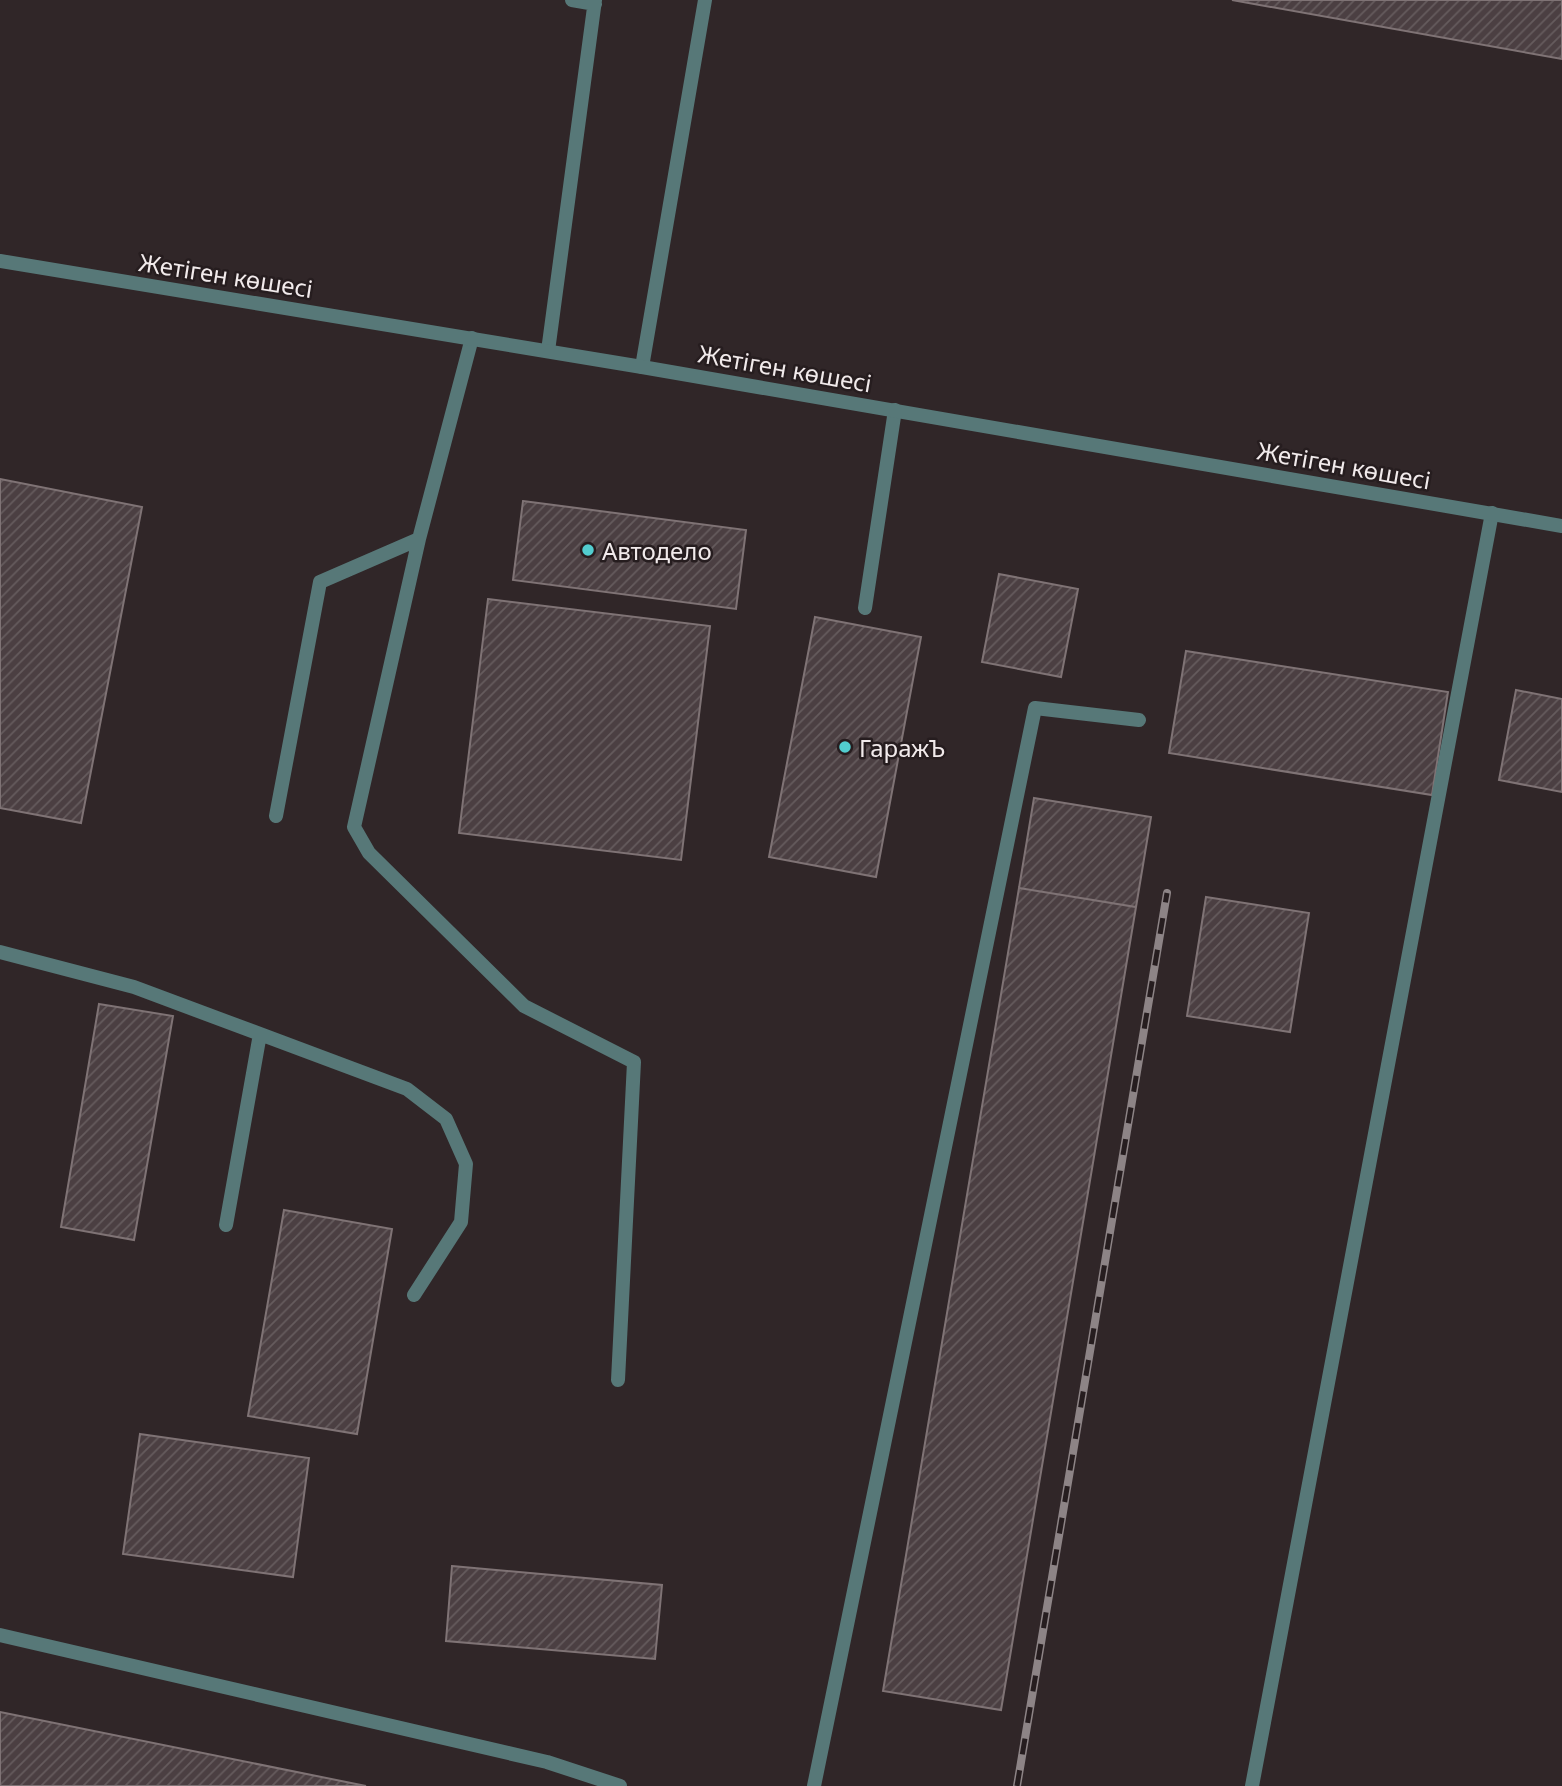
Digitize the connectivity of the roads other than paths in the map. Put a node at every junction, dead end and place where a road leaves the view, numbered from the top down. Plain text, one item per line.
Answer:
1 (572, 0) edge
2 (705, 0) edge
3 (595, 2) edge
4 (0, 261) edge
5 (472, 338) junction
6 (548, 351) junction
7 (642, 367) junction
8 (895, 410) junction
9 (1492, 513) junction
10 (1562, 526) edge
11 (419, 539) junction
12 (865, 608) dead end
13 (1139, 720) dead end
14 (276, 816) dead end
15 (0, 952) edge
16 (260, 1034) junction
17 (226, 1226) dead end
18 (414, 1295) dead end
19 (618, 1380) dead end
20 (0, 1635) edge
21 (620, 1786) edge
22 (814, 1786) edge
23 (1252, 1786) edge

1 - 3 street
2 - 7 street
3 - 6 street
4 - 5 street, Жетіген көшесі
5 - 6 street, Жетіген көшесі
5 - 11 street
6 - 7 street, Жетіген көшесі
7 - 8 street, Жетіген көшесі
8 - 9 street, Жетіген көшесі
8 - 12 street
9 - 10 street, Жетіген көшесі
9 - 23 street
11 - 14 street
11 - 19 street
13 - 22 street
15 - 16 street
16 - 17 street
16 - 18 street
20 - 21 street

